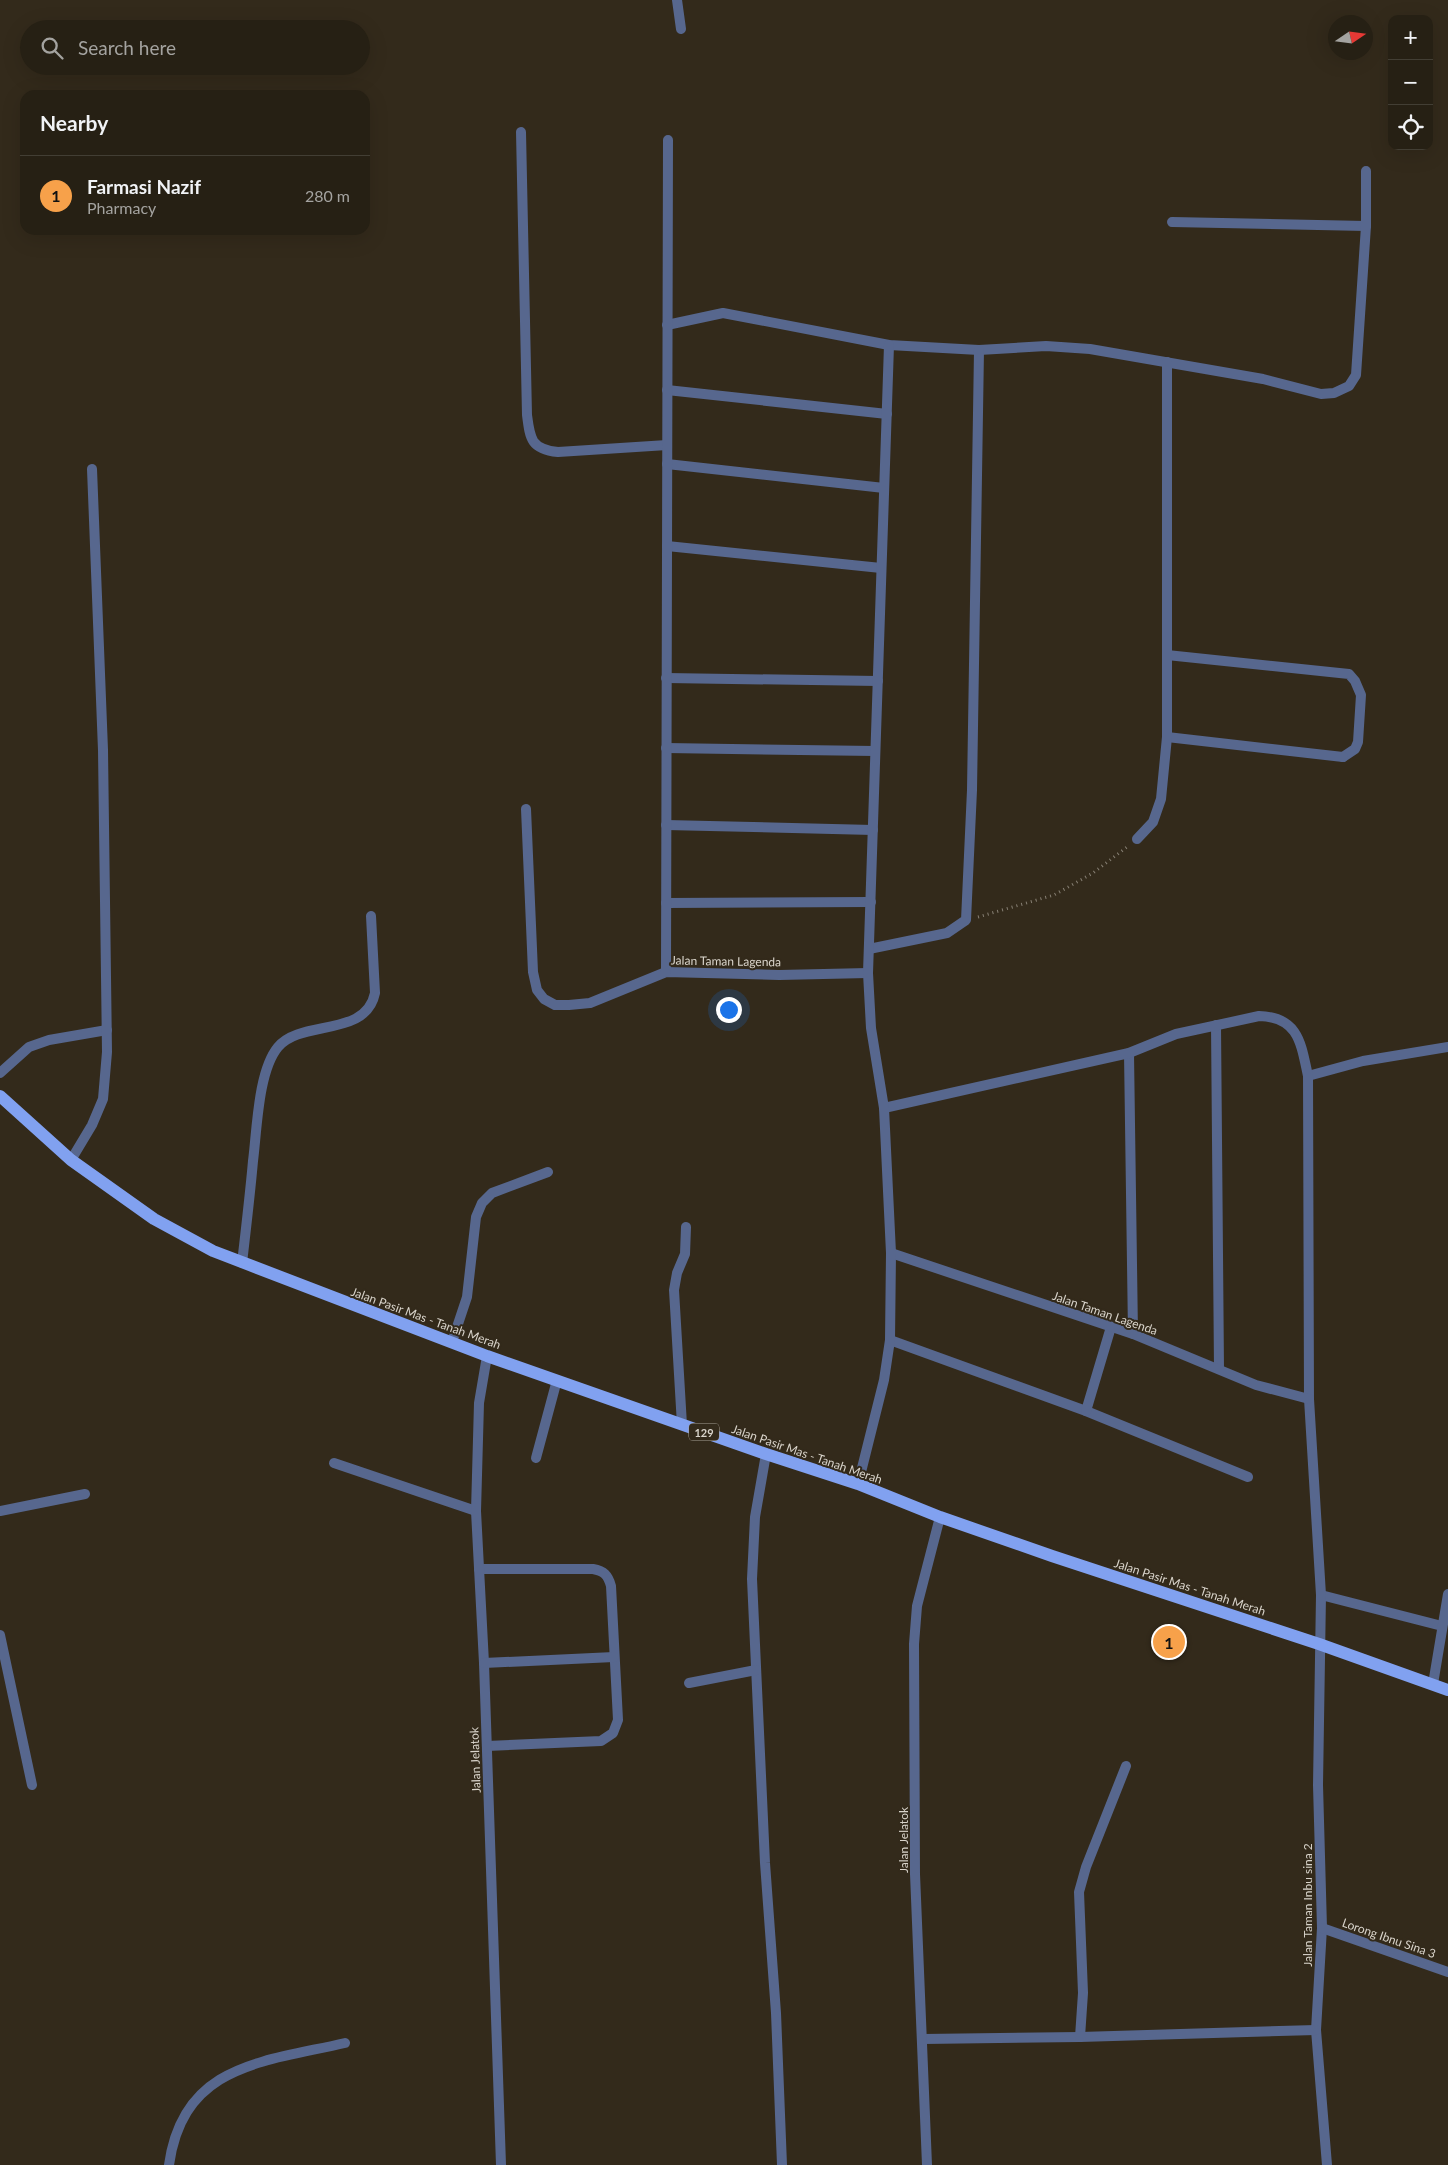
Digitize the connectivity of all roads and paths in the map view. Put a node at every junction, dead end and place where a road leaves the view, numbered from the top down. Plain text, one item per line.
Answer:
1 (677, 0) edge
2 (680, 29) dead end
3 (521, 132) dead end
4 (668, 140) dead end
5 (1366, 171) dead end
6 (1172, 222) dead end
7 (1366, 226) junction
8 (667, 325) junction
9 (889, 345) junction
10 (979, 350) junction
11 (1167, 362) junction
12 (667, 390) junction
13 (887, 414) junction
14 (667, 445) junction
15 (667, 464) junction
16 (92, 469) dead end
17 (884, 488) junction
18 (667, 546) junction
19 (882, 568) junction
20 (1167, 655) junction
21 (666, 678) junction
22 (878, 681) junction
23 (1167, 737) junction
24 (666, 748) junction
25 (876, 751) junction
26 (526, 809) dead end
27 (666, 825) junction
28 (873, 830) junction
29 (1137, 839) joint
30 (871, 902) junction
31 (666, 903) junction
32 (371, 916) dead end
33 (966, 920) junction
34 (869, 949) junction
35 (666, 972) junction
36 (868, 973) junction
37 (1216, 1025) junction
38 (107, 1030) junction
39 (1448, 1047) edge
40 (1129, 1052) junction
41 (0, 1073) edge
42 (1308, 1076) junction
43 (0, 1096) edge
44 (884, 1108) junction
45 (71, 1160) junction
46 (548, 1172) dead end
47 (686, 1227) dead end
48 (891, 1253) junction
49 (242, 1263) junction
50 (1111, 1327) junction
51 (1133, 1334) junction
52 (890, 1340) junction
53 (452, 1342) junction
54 (487, 1356) junction
55 (1219, 1369) junction
56 (557, 1380) junction
57 (1309, 1399) junction
58 (1086, 1411) junction
59 (682, 1425) junction
60 (766, 1454) junction
61 (536, 1458) dead end
62 (334, 1463) dead end
63 (1248, 1477) dead end
64 (858, 1484) junction
65 (85, 1494) dead end
66 (0, 1509) edge
67 (476, 1511) junction
68 (940, 1517) junction
69 (479, 1569) junction
70 (1448, 1594) edge
71 (1322, 1595) junction
72 (1442, 1626) junction
73 (0, 1635) edge
74 (1319, 1644) junction
75 (614, 1657) junction
76 (484, 1663) junction
77 (756, 1670) junction
78 (690, 1683) dead end
79 (1433, 1684) junction
80 (1448, 1690) edge
81 (487, 1746) junction
82 (1126, 1766) dead end
83 (32, 1785) dead end
84 (1322, 1928) junction
85 (1448, 1972) edge
86 (1316, 2030) junction
87 (1080, 2037) junction
88 (923, 2039) junction
89 (344, 2043) dead end
90 (169, 2165) edge
91 (501, 2165) edge
92 (782, 2165) edge
93 (928, 2165) edge
94 (1327, 2165) edge

1 - 2 street
3 - 14 street
4 - 8 street
5 - 7 street
6 - 7 street
7 - 11 street
8 - 9 street
8 - 12 street
9 - 10 street
9 - 13 street
10 - 11 street
10 - 33 street
11 - 20 street
12 - 13 street
12 - 14 street
13 - 17 street
14 - 15 street
15 - 17 street
15 - 18 street
16 - 38 street
17 - 19 street
18 - 19 street
18 - 21 street
19 - 22 street
20 - 23 street
20 - 23 street
21 - 22 street
21 - 24 street
22 - 25 street
23 - 29 street
24 - 25 street
24 - 27 street
25 - 28 street
26 - 35 street, Jalan Taman Lagenda
27 - 28 street
27 - 31 street
28 - 30 street
29 - 33 path
30 - 31 street
30 - 34 street
31 - 35 street
32 - 49 street
33 - 34 street
34 - 36 street
35 - 36 street, Jalan Taman Lagenda
36 - 44 street
37 - 40 street
37 - 42 street
37 - 55 street
38 - 41 street
38 - 45 street
39 - 42 street
40 - 44 street
40 - 51 street
42 - 57 street, Jalan Taman Inbu sina 2
43 - 45 main road, Jalan Pasir Mas - Tanah Merah / 129
44 - 48 street
45 - 49 main road, Jalan Pasir Mas - Tanah Merah / 129
46 - 53 street
47 - 59 street
48 - 50 street, Jalan Taman Lagenda
48 - 52 street
49 - 53 main road, Jalan Pasir Mas - Tanah Merah / 129
50 - 51 street, Jalan Taman Lagenda
50 - 58 street
51 - 55 street, Jalan Taman Lagenda
52 - 58 street
52 - 64 street
53 - 54 main road, Jalan Pasir Mas - Tanah Merah / 129
54 - 56 main road, Jalan Pasir Mas - Tanah Merah / 129
54 - 67 street, Jalan Jelatok
55 - 57 street, Jalan Taman Lagenda
56 - 59 main road, Jalan Pasir Mas - Tanah Merah / 129
56 - 61 street
57 - 71 street, Jalan Taman Inbu sina 2
58 - 63 street
59 - 60 main road, Jalan Pasir Mas - Tanah Merah / 129
60 - 64 main road, Jalan Pasir Mas - Tanah Merah / 129
60 - 77 street
62 - 67 street
64 - 68 main road, Jalan Pasir Mas - Tanah Merah / 129
65 - 66 street
67 - 69 street, Jalan Jelatok
68 - 74 main road, Jalan Pasir Mas - Tanah Merah / 129
68 - 88 street, Jalan Jelatok
69 - 75 street
69 - 76 street, Jalan Jelatok
70 - 72 street
71 - 72 street
71 - 74 street, Jalan Taman Inbu sina 2
72 - 79 street
73 - 83 street
74 - 79 main road, Jalan Pasir Mas - Tanah Merah / 129
74 - 84 street, Jalan Taman Inbu sina 2
75 - 76 street
75 - 81 street
76 - 81 street, Jalan Jelatok
77 - 78 street
77 - 92 street
79 - 80 main road, Jalan Pasir Mas - Tanah Merah / 129
81 - 91 street, Jalan Jelatok
82 - 87 street
84 - 85 street, Lorong Ibnu Sina 3
84 - 86 street, Jalan Taman Inbu sina 2
86 - 87 street
86 - 94 street, Jalan Taman Inbu sina 2
87 - 88 street
88 - 93 street, Jalan Jelatok
89 - 90 street

